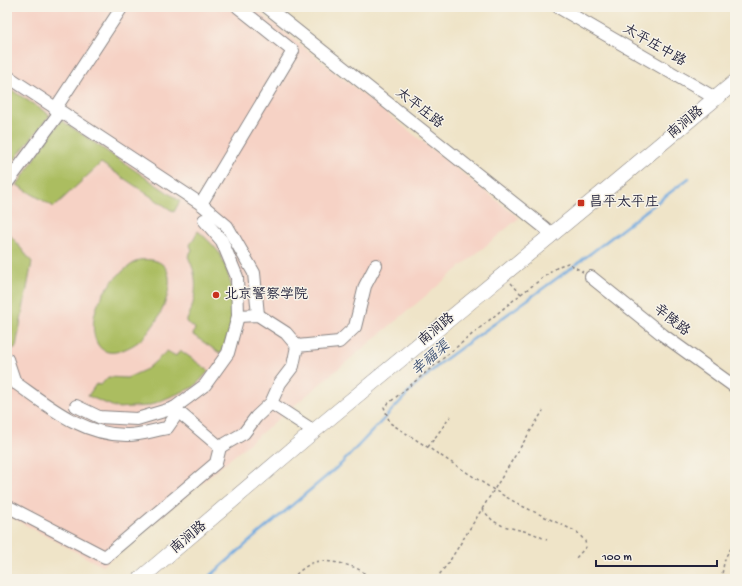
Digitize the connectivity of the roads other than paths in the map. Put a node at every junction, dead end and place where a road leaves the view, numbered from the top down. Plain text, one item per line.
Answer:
1 (122, 7) edge
2 (238, 7) edge
3 (267, 7) edge
4 (558, 7) edge
5 (7, 76) edge
6 (735, 82) edge
7 (714, 98) junction
8 (58, 110) junction
9 (7, 183) edge
10 (201, 204) junction
11 (204, 220) dead end
12 (552, 234) junction
13 (376, 265) dead end
14 (591, 277) dead end
15 (258, 315) junction
16 (238, 316) junction
17 (298, 346) junction
18 (7, 359) edge
19 (11, 380) edge
20 (735, 387) edge
21 (271, 403) junction
22 (76, 406) dead end
23 (174, 408) junction
24 (314, 431) junction
25 (220, 447) junction
26 (7, 506) edge
27 (140, 579) edge

1 - 8 street
2 - 10 street
3 - 12 street, 太平庄路
4 - 7 street, 太平庄中路
5 - 8 street
6 - 7 main road, 南涧路
7 - 12 main road, 南涧路
8 - 9 street
8 - 10 street
10 - 15 street
11 - 16 street
12 - 24 main road, 南涧路
13 - 17 street
14 - 20 street, 辛陵路
15 - 16 street
15 - 17 street
16 - 23 street
17 - 21 street
18 - 19 street
19 - 23 street
21 - 24 street
21 - 25 street
22 - 23 street
23 - 25 street
24 - 27 main road, 南涧路
25 - 26 street

